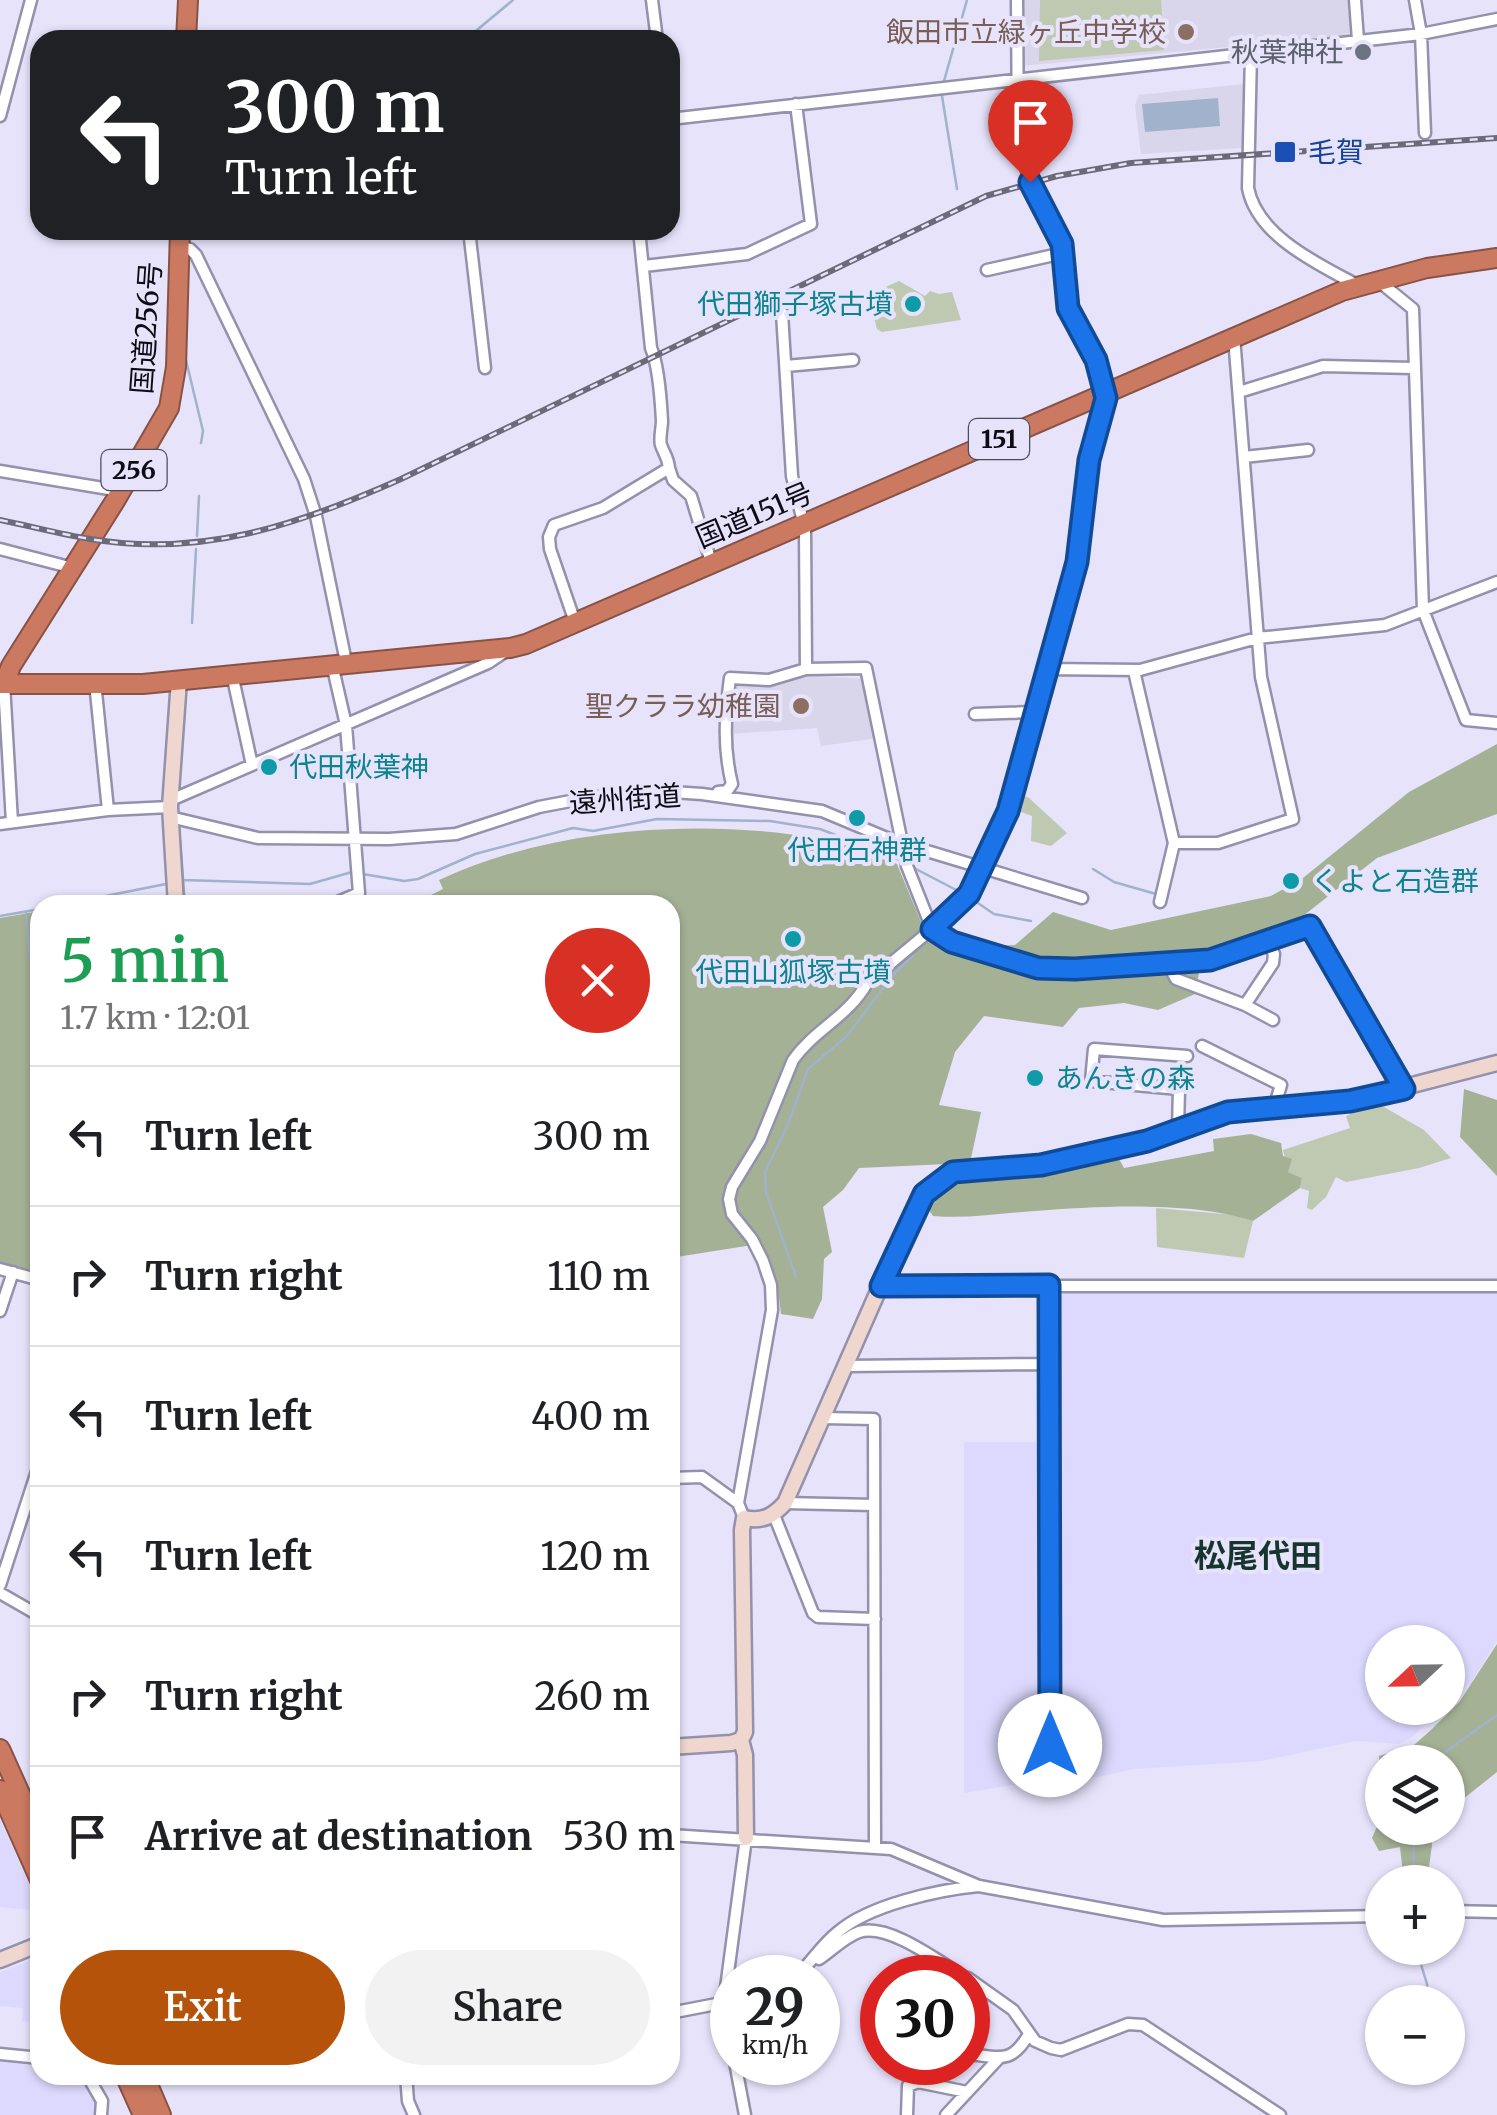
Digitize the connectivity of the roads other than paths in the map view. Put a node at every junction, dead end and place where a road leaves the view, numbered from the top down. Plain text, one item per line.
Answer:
1 (31, 0) edge
2 (188, 0) edge
3 (652, 0) edge
4 (1017, 0) edge
5 (1356, 0) edge
6 (1415, 0) edge
7 (1497, 19) edge
8 (186, 30) edge
9 (656, 30) edge
10 (1421, 34) junction
11 (1358, 40) junction
12 (1251, 52) junction
13 (1018, 80) junction
14 (796, 104) junction
15 (0, 116) edge
16 (680, 118) edge
17 (1425, 134) dead end
18 (180, 240) edge
19 (182, 240) edge
20 (470, 240) edge
21 (640, 240) edge
22 (1063, 253) junction
23 (1497, 258) edge
24 (644, 266) junction
25 (987, 270) dead end
26 (1381, 283) junction
27 (1358, 285) junction
28 (782, 313) dead end
29 (1234, 338) junction
30 (854, 360) dead end
31 (786, 366) junction
32 (485, 368) dead end
33 (1412, 368) junction
34 (1107, 390) junction
35 (1239, 392) junction
36 (1308, 450) dead end
37 (1244, 458) junction
38 (669, 468) junction
39 (0, 471) edge
40 (121, 491) junction
41 (804, 523) junction
42 (0, 549) edge
43 (711, 562) junction
44 (73, 568) junction
45 (1497, 582) edge
46 (1423, 610) junction
47 (575, 622) junction
48 (1257, 638) junction
49 (510, 648) junction
50 (339, 663) junction
51 (1045, 669) junction
52 (806, 670) junction
53 (1134, 670) junction
54 (232, 674) junction
55 (179, 680) junction
56 (95, 681) junction
57 (2, 684) edge
58 (1034, 712) junction
59 (975, 714) dead end
60 (1497, 723) edge
61 (346, 724) junction
62 (252, 765) junction
63 (732, 784) junction
64 (702, 794) junction
65 (767, 800) junction
66 (170, 808) junction
67 (108, 810) junction
68 (6, 823) edge
69 (353, 836) junction
70 (903, 843) junction
71 (1174, 843) junction
72 (979, 867) junction
73 (175, 895) edge
74 (354, 895) edge
75 (1082, 898) dead end
76 (1160, 902) dead end
77 (932, 929) junction
78 (1267, 942) junction
79 (1172, 964) junction
80 (1245, 1005) junction
81 (1273, 1020) dead end
82 (1202, 1046) dead end
83 (1187, 1056) dead end
84 (1497, 1063) edge
85 (1404, 1089) junction
86 (1274, 1108) junction
87 (1178, 1129) junction
88 (0, 1268) edge
89 (13, 1272) junction
90 (30, 1277) edge
91 (1049, 1285) junction
92 (881, 1286) junction
93 (1497, 1286) edge
94 (0, 1311) edge
95 (1049, 1364) junction
96 (845, 1366) junction
97 (822, 1418) junction
98 (680, 1478) edge
99 (30, 1492) edge
100 (785, 1502) junction
101 (738, 1503) junction
102 (874, 1505) junction
103 (774, 1515) junction
104 (744, 1518) junction
105 (0, 1584) edge
106 (0, 1593) edge
107 (30, 1610) edge
108 (875, 1619) junction
109 (741, 1740) junction
110 (680, 1745) edge
111 (0, 1749) edge
112 (1050, 1783) dead end
113 (0, 1790) edge
114 (30, 1816) edge
115 (680, 1835) edge
116 (746, 1838) junction
117 (875, 1846) junction
118 (30, 1858) edge
119 (979, 1886) junction
120 (1465, 1911) edge
121 (1497, 1912) edge
122 (1365, 1916) edge
123 (30, 1948) edge
124 (733, 1955) edge
125 (816, 1955) edge
126 (825, 1955) edge
127 (927, 1955) edge
128 (0, 1960) edge
129 (990, 1994) edge
130 (710, 2006) edge
131 (680, 2012) edge
132 (1029, 2034) junction
133 (0, 2054) edge
134 (30, 2057) edge
135 (990, 2057) edge
136 (1000, 2058) junction
137 (93, 2085) edge
138 (130, 2085) edge
139 (148, 2085) edge
140 (407, 2085) edge
141 (740, 2085) edge
142 (967, 2092) junction
143 (1265, 2112) edge
144 (101, 2115) edge
145 (143, 2115) edge
146 (161, 2115) edge
147 (414, 2115) edge
148 (746, 2115) edge
149 (907, 2115) edge
150 (946, 2115) edge
151 (1280, 2115) edge

1 - 15 street
2 - 8 highway
3 - 9 street
4 - 13 street
5 - 11 street
6 - 10 street
7 - 10 street
10 - 11 street
10 - 17 street
11 - 12 street
12 - 13 street
12 - 27 street
13 - 14 street
13 - 22 street
14 - 16 street
14 - 24 street
18 - 40 highway, 国道256号 / 256
19 - 50 street
20 - 32 street
21 - 24 street
22 - 25 street
22 - 34 street
23 - 26 highway, 国道151号 / 151
24 - 38 street
26 - 27 highway, 国道151号 / 151
26 - 33 street
27 - 29 highway, 国道151号 / 151
28 - 31 street
29 - 34 highway, 国道151号 / 151
29 - 35 street
30 - 31 street
31 - 41 street
33 - 35 street
33 - 46 street
34 - 41 highway, 国道151号 / 151
34 - 51 street
35 - 37 street
36 - 37 street
37 - 48 street
38 - 43 street
38 - 47 street
39 - 40 street
40 - 44 highway, 国道256号 / 256
41 - 43 highway, 国道151号 / 151
41 - 52 street
42 - 44 street
43 - 47 highway, 国道151号 / 151
44 - 57 highway, 国道256号 / 256
45 - 46 street
46 - 48 street
46 - 60 street
47 - 49 highway, 国道151号 / 151
48 - 53 street
48 - 71 street
49 - 50 highway, 国道151号 / 151
49 - 61 street, 遠州街道
50 - 54 highway, 国道151号 / 151
50 - 61 street
51 - 53 street
51 - 58 street
52 - 63 street
52 - 70 street
53 - 71 street
54 - 55 highway, 国道151号 / 151
54 - 62 street
55 - 56 highway, 国道151号 / 151
55 - 66 street
56 - 57 highway, 国道151号 / 151
56 - 67 street
57 - 68 street
58 - 59 street
58 - 72 street
61 - 62 street, 遠州街道
61 - 69 street
62 - 66 street, 遠州街道
63 - 64 street
63 - 65 street
64 - 65 street, 遠州街道
64 - 69 street, 遠州街道
65 - 70 street, 遠州街道
66 - 67 street, 遠州街道
66 - 69 street, 遠州街道
66 - 73 street
67 - 68 street, 遠州街道
69 - 74 street
70 - 72 street, 遠州街道
70 - 77 street
71 - 76 street
72 - 75 street, 遠州街道
72 - 77 street
77 - 79 street
77 - 101 street
78 - 79 street
78 - 80 street
78 - 85 street
79 - 80 street
80 - 81 street
82 - 86 street
83 - 87 street
84 - 85 street
85 - 86 street
86 - 87 street
87 - 92 street
88 - 89 street
89 - 90 street
89 - 94 street
91 - 92 street
91 - 93 street
91 - 95 street
92 - 96 street
95 - 96 street
95 - 112 street
96 - 97 street
97 - 100 street
97 - 102 street
98 - 101 street
99 - 105 street
100 - 102 street
100 - 103 street
101 - 104 street
102 - 108 street
103 - 104 street
103 - 108 street
104 - 109 street
106 - 107 street
108 - 117 street
109 - 110 street
109 - 116 street
111 - 114 highway
113 - 118 highway
115 - 116 street
116 - 117 street
116 - 124 street
117 - 119 street
119 - 122 street
119 - 125 street
120 - 121 street
123 - 128 street
126 - 127 street
129 - 132 street
130 - 131 street
132 - 136 street
132 - 143 street
133 - 134 street
135 - 136 street
136 - 142 street
137 - 144 street
138 - 145 highway
139 - 146 highway
140 - 147 street
141 - 148 street
142 - 149 street
142 - 150 street
143 - 151 street

